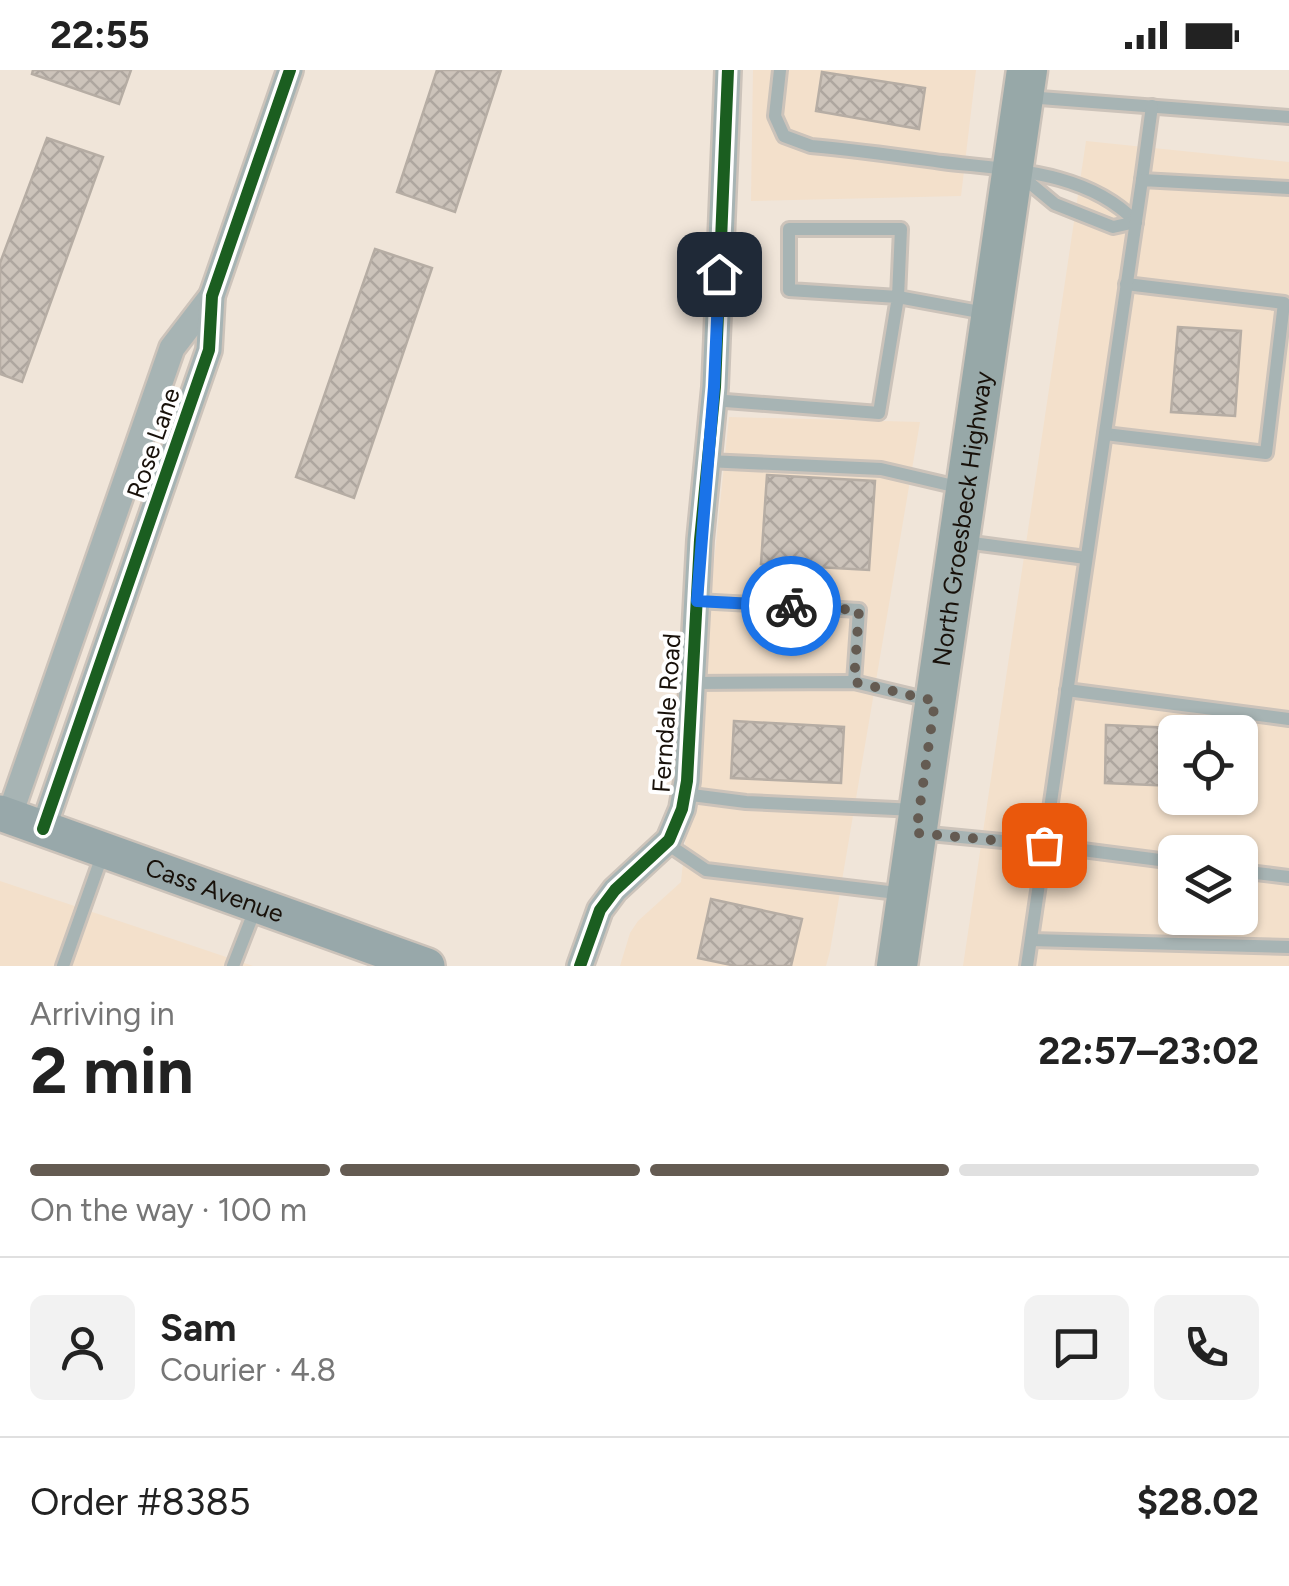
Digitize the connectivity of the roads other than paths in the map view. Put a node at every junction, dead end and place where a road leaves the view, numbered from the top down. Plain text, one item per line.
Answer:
1 (290, 70) edge
2 (728, 70) edge
3 (780, 70) edge
4 (1025, 83) edge
5 (1152, 106) junction
6 (1289, 117) edge
7 (1012, 169) junction
8 (1142, 180) junction
9 (1289, 188) edge
10 (1136, 222) junction
11 (1126, 284) junction
12 (212, 296) junction
13 (898, 297) junction
14 (992, 314) junction
15 (713, 400) junction
16 (1105, 434) junction
17 (708, 461) junction
18 (966, 489) junction
19 (958, 541) junction
20 (1086, 558) junction
21 (697, 601) junction
22 (854, 682) junction
23 (693, 683) junction
24 (1067, 690) junction
25 (935, 701) junction
26 (1289, 719) edge
27 (684, 794) junction
28 (5, 815) edge
29 (918, 822) junction
30 (43, 828) junction
31 (666, 843) junction
32 (1044, 845) junction
33 (103, 852) junction
34 (1158, 860) edge
35 (1258, 873) edge
36 (1289, 877) edge
37 (907, 894) junction
38 (256, 904) junction
39 (1030, 940) junction
40 (1289, 947) edge
41 (405, 962) edge
42 (63, 966) edge
43 (233, 966) edge
44 (580, 966) edge
45 (897, 966) edge
46 (1027, 966) edge

1 - 12 street, Rose Lane
2 - 15 street, Ferndale Road
3 - 7 lane
4 - 5 lane
4 - 7 main road, North Groesbeck Highway
5 - 6 lane
5 - 8 lane
7 - 10 lane
7 - 10 lane
7 - 14 main road, North Groesbeck Highway
8 - 9 lane
8 - 10 lane
10 - 11 lane
11 - 16 lane
11 - 16 lane
12 - 28 street, Rose Lane
12 - 30 street, Rose Lane
13 - 13 lane
13 - 14 lane
13 - 15 lane
14 - 18 main road, North Groesbeck Highway
15 - 17 street, Ferndale Road
16 - 20 lane
17 - 18 lane
17 - 21 street, Ferndale Road
18 - 19 main road, North Groesbeck Highway
19 - 20 lane
19 - 25 main road, North Groesbeck Highway
20 - 24 lane
21 - 22 lane
21 - 23 street, Ferndale Road
22 - 23 lane
22 - 25 lane
23 - 27 street, Ferndale Road
24 - 26 lane
24 - 32 lane
25 - 29 main road, North Groesbeck Highway
27 - 29 lane
27 - 31 street, Ferndale Road
28 - 30 main road, Cass Avenue
29 - 32 lane
29 - 37 main road, North Groesbeck Highway
30 - 33 main road, Cass Avenue
31 - 37 lane
31 - 44 street, Ferndale Road
32 - 34 lane
32 - 39 lane
33 - 38 main road, Cass Avenue
33 - 42 lane
35 - 36 lane
37 - 45 main road, North Groesbeck Highway
38 - 41 main road, Cass Avenue
38 - 43 lane
39 - 40 lane
39 - 46 lane

